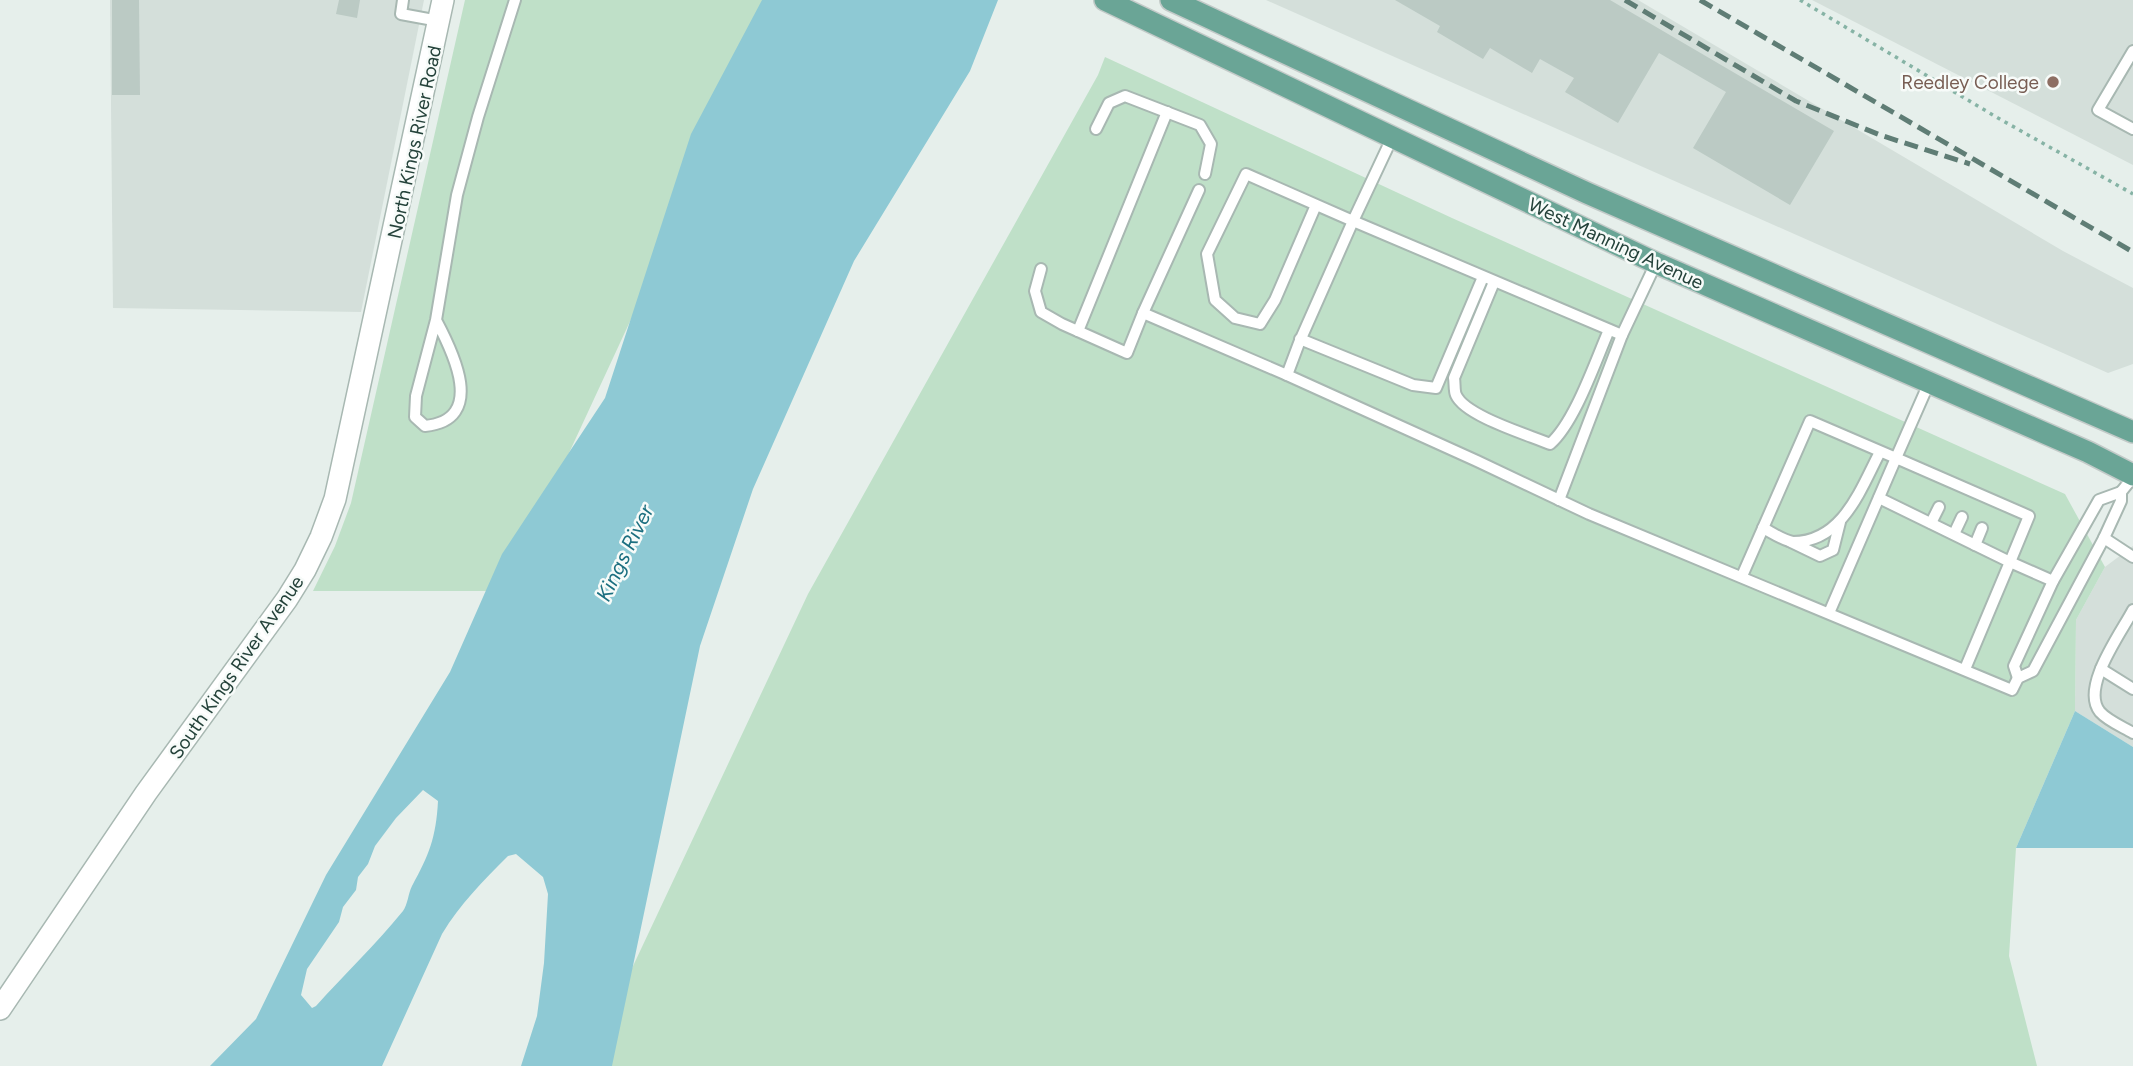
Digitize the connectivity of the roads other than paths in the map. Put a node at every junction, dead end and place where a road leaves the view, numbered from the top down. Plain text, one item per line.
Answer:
1 (403, 0) edge
2 (516, 0) edge
3 (1105, 0) edge
4 (1171, 0) edge
5 (442, 10) edge
6 (2133, 51) edge
7 (1167, 112) junction
8 (1096, 129) dead end
9 (2133, 129) edge
10 (1392, 138) junction
11 (1205, 174) dead end
12 (1199, 190) dead end
13 (1316, 205) junction
14 (1353, 221) junction
15 (1656, 263) junction
16 (1041, 269) dead end
17 (1483, 277) junction
18 (1494, 282) junction
19 (383, 285) joint
20 (1143, 313) junction
21 (436, 320) junction
22 (1609, 330) junction
23 (1078, 331) junction
24 (1622, 335) junction
25 (1300, 339) junction
26 (1287, 375) junction
27 (1929, 383) junction
28 (2133, 432) edge
29 (1880, 452) junction
30 (1896, 458) junction
31 (2129, 481) edge
32 (1879, 498) junction
33 (1559, 500) junction
34 (1940, 507) dead end
35 (1962, 517) dead end
36 (1840, 522) junction
37 (1931, 523) junction
38 (1763, 528) junction
39 (1982, 528) dead end
40 (1954, 534) junction
41 (2104, 538) junction
42 (1791, 542) junction
43 (1975, 545) junction
44 (2133, 557) edge
45 (2010, 562) junction
46 (1742, 576) junction
47 (2053, 581) junction
48 (2133, 610) edge
49 (1829, 612) junction
50 (1965, 669) junction
51 (2101, 669) junction
52 (2018, 678) junction
53 (2133, 689) edge
54 (2133, 733) edge
55 (0, 1009) edge

1 - 5 lane
2 - 21 lane
3 - 10 main road, West Manning Avenue
4 - 28 main road, West Manning Avenue
5 - 19 street, North Kings River Road
6 - 9 lane
7 - 8 lane
7 - 11 lane
7 - 23 lane
10 - 14 lane
10 - 15 main road, West Manning Avenue
12 - 20 lane
13 - 13 lane
13 - 14 lane
14 - 17 lane
14 - 25 lane
15 - 24 lane
15 - 27 main road, West Manning Avenue
16 - 23 lane
17 - 18 lane
17 - 25 lane
18 - 22 lane
18 - 22 lane
19 - 55 street, South Kings River Avenue
20 - 23 lane
20 - 26 lane
21 - 21 lane
22 - 24 lane
24 - 33 lane
25 - 26 lane
26 - 33 lane
27 - 30 lane
27 - 31 main road, West Manning Avenue
29 - 30 lane
29 - 36 lane
29 - 38 lane
30 - 32 lane
30 - 45 lane
31 - 41 lane
31 - 47 lane
32 - 37 lane
32 - 49 lane
33 - 46 lane
34 - 37 lane
35 - 40 lane
36 - 42 lane
36 - 42 lane
37 - 40 lane
38 - 42 lane
38 - 46 lane
39 - 43 lane
40 - 43 lane
41 - 44 lane
41 - 52 lane
43 - 45 lane
45 - 47 lane
45 - 50 lane
46 - 49 lane
47 - 52 lane
48 - 51 lane
49 - 50 lane
50 - 52 lane
51 - 53 lane
51 - 54 lane

